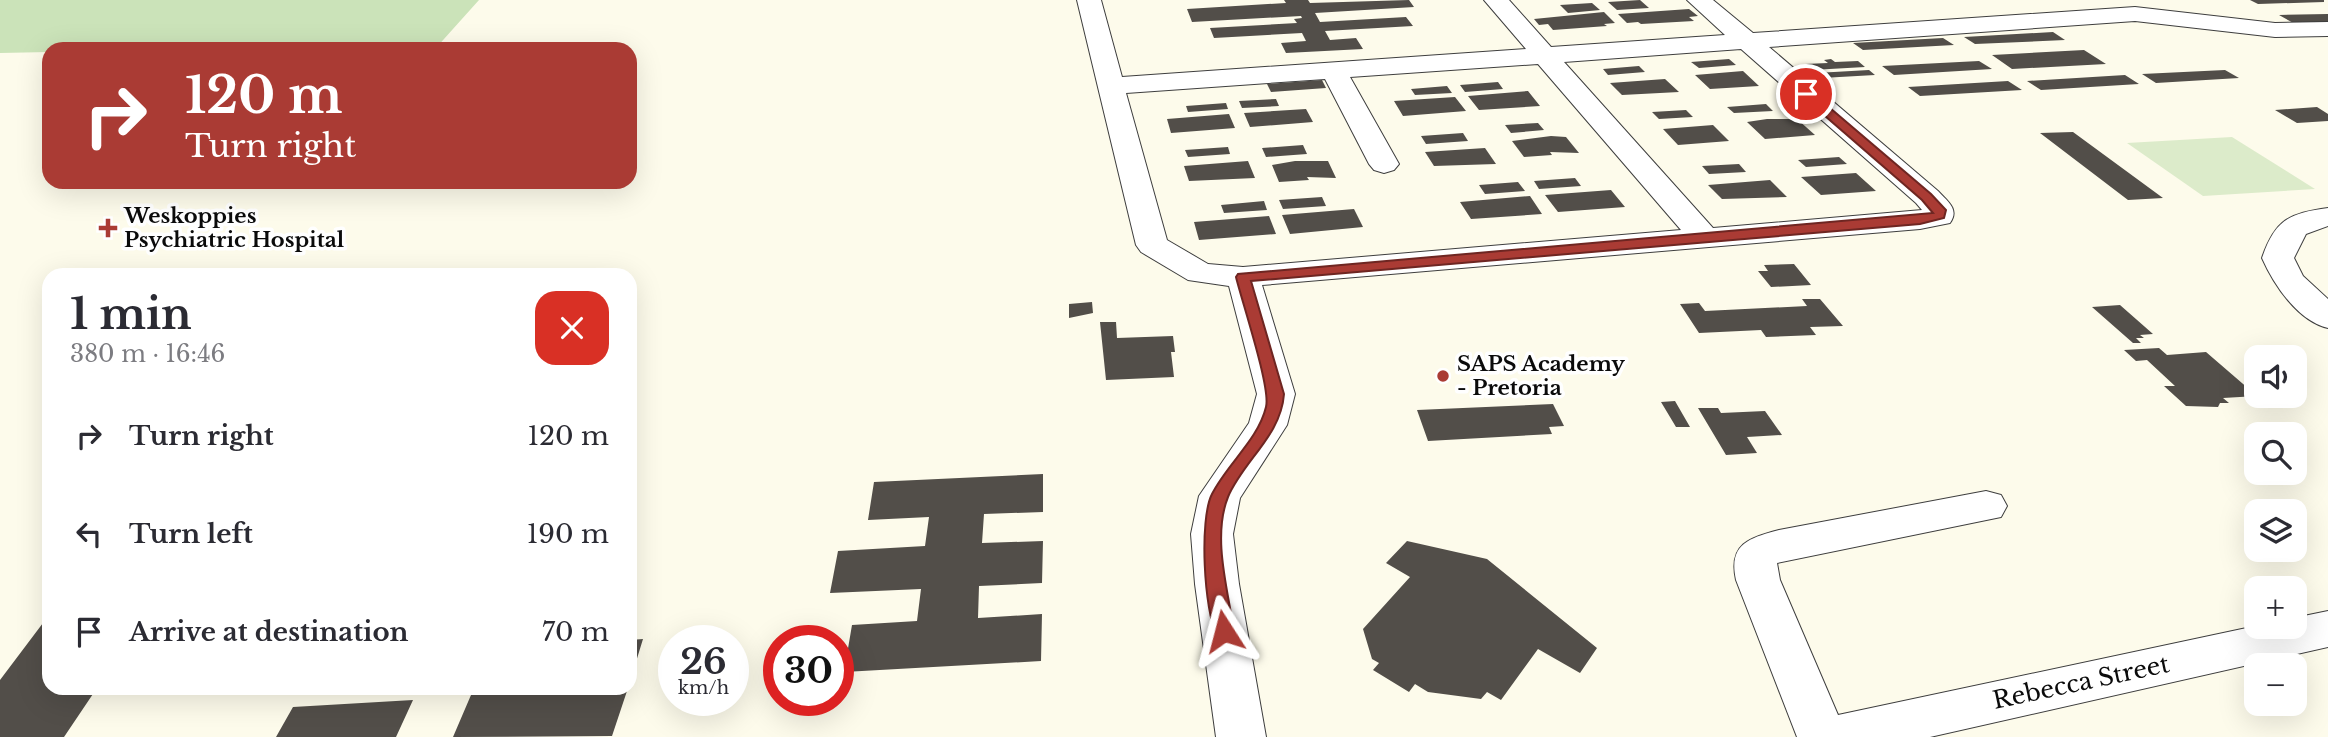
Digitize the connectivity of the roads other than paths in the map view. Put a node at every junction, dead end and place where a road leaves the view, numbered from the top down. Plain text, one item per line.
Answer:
1 (1088, 0) edge
2 (1496, 0) edge
3 (1699, 0) edge
4 (2109, 0) edge
5 (2135, 14) junction
6 (2328, 30) edge
7 (2291, 31) junction
8 (1746, 42) junction
9 (2328, 52) edge
10 (1547, 56) junction
11 (1334, 71) junction
12 (1112, 86) junction
13 (1384, 164) dead end
14 (2328, 217) edge
15 (1703, 236) junction
16 (1243, 277) junction
17 (2328, 318) edge
18 (1986, 506) dead end
19 (2328, 629) edge
20 (1241, 737) edge
21 (1822, 737) edge
22 (1835, 737) edge

1 - 12 street
2 - 10 street
3 - 8 street
4 - 5 street
5 - 7 street
5 - 8 street
6 - 7 street
7 - 9 street
8 - 10 street
8 - 15 street
10 - 11 street
10 - 15 street
11 - 12 street
11 - 13 street
12 - 16 street
14 - 17 street
15 - 16 street
16 - 20 street
18 - 21 street
19 - 22 street, Rebecca Street

